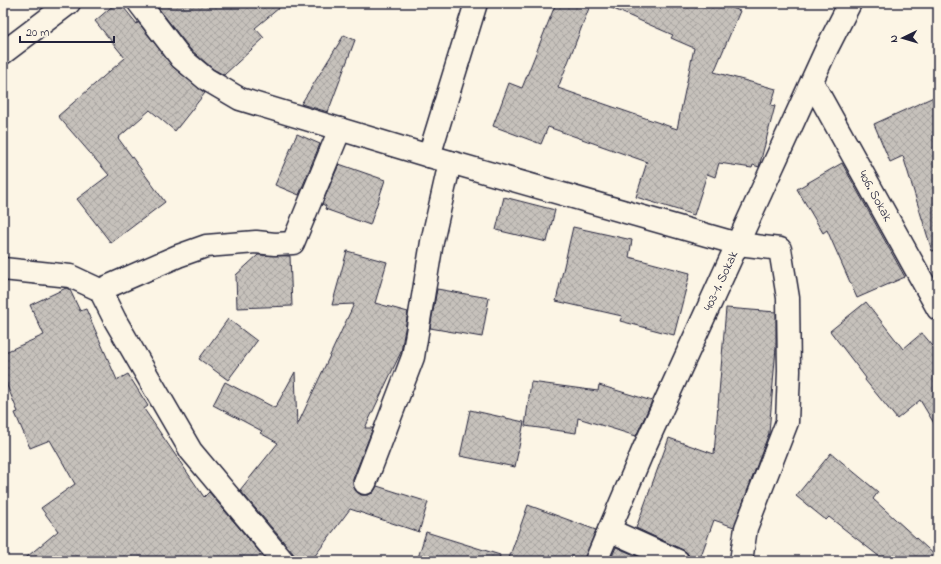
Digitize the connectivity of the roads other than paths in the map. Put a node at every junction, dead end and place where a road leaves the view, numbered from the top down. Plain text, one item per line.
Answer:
1 (69, 3) edge
2 (139, 3) edge
3 (476, 3) edge
4 (850, 3) edge
5 (3, 53) edge
6 (812, 82) junction
7 (340, 129) junction
8 (429, 156) junction
9 (450, 162) junction
10 (738, 244) junction
11 (3, 269) edge
12 (100, 290) junction
13 (938, 309) edge
14 (365, 483) dead end
15 (609, 530) junction
16 (283, 561) edge
17 (596, 561) edge
18 (678, 561) edge
19 (741, 561) edge

1 - 5 street
2 - 7 street
3 - 8 street
4 - 6 street, 403-1. Sokak
6 - 10 street, 403-1. Sokak
6 - 13 street, 406. Sokak
7 - 8 street
7 - 12 street
8 - 9 street
9 - 10 street
9 - 14 street
10 - 15 street, 403-1. Sokak
10 - 19 street
11 - 12 street
12 - 16 street
15 - 17 street, 403-1. Sokak
15 - 18 street

